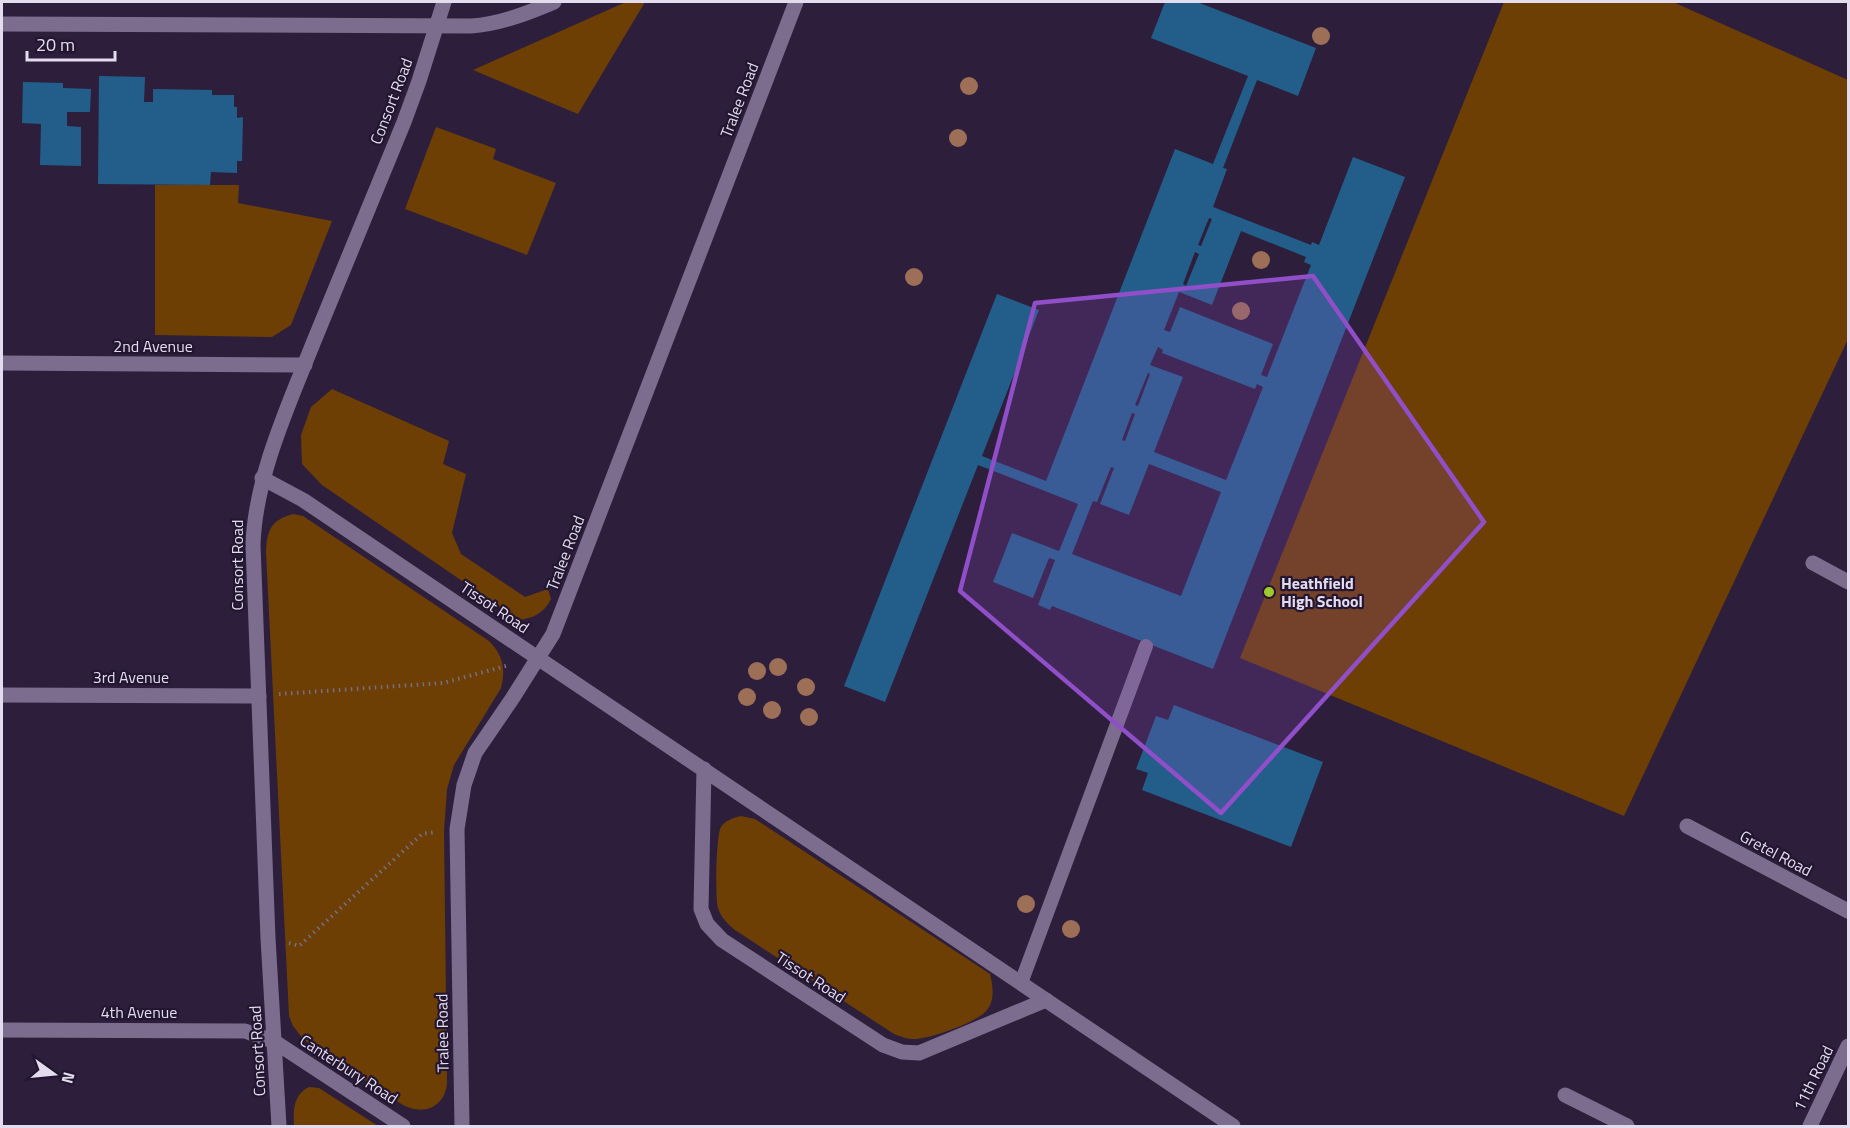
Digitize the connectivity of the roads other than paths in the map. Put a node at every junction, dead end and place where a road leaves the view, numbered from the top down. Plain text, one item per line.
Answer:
1 (444, 2) edge
2 (554, 2) edge
3 (796, 2) edge
4 (2, 24) edge
5 (437, 27) junction
6 (2, 363) edge
7 (305, 365) junction
8 (262, 478) junction
9 (1813, 563) dead end
10 (1848, 582) edge
11 (1146, 646) dead end
12 (539, 658) junction
13 (2, 694) edge
14 (259, 696) junction
15 (704, 770) junction
16 (1687, 826) dead end
17 (1848, 911) edge
18 (1021, 983) junction
19 (1046, 1000) junction
20 (2, 1030) edge
21 (275, 1042) junction
22 (1848, 1046) edge
23 (1565, 1095) dead end
24 (279, 1126) edge
25 (403, 1126) edge
26 (462, 1126) edge
27 (1233, 1126) edge
28 (1627, 1126) edge
29 (1810, 1126) edge

1 - 5 street, Consort Road
2 - 5 street
3 - 12 street, Tralee Road
4 - 5 street
5 - 7 street, Consort Road
6 - 7 street, 2nd Avenue
7 - 8 street, Consort Road
8 - 12 street, Tissot Road
8 - 14 street, Consort Road
9 - 10 street
11 - 18 lane
12 - 15 street, Tissot Road
12 - 26 street, Tralee Road
13 - 14 street, 3rd Avenue
14 - 21 street, Consort Road
15 - 18 street, Tissot Road
15 - 19 street, Tissot Road
16 - 17 street, Gretel Road
18 - 19 street, Tissot Road
19 - 27 street, Tissot Road
20 - 21 street, 4th Avenue
21 - 24 street, Consort Road
21 - 25 street, Canterbury Road
22 - 29 street, 11th Road
23 - 28 street

